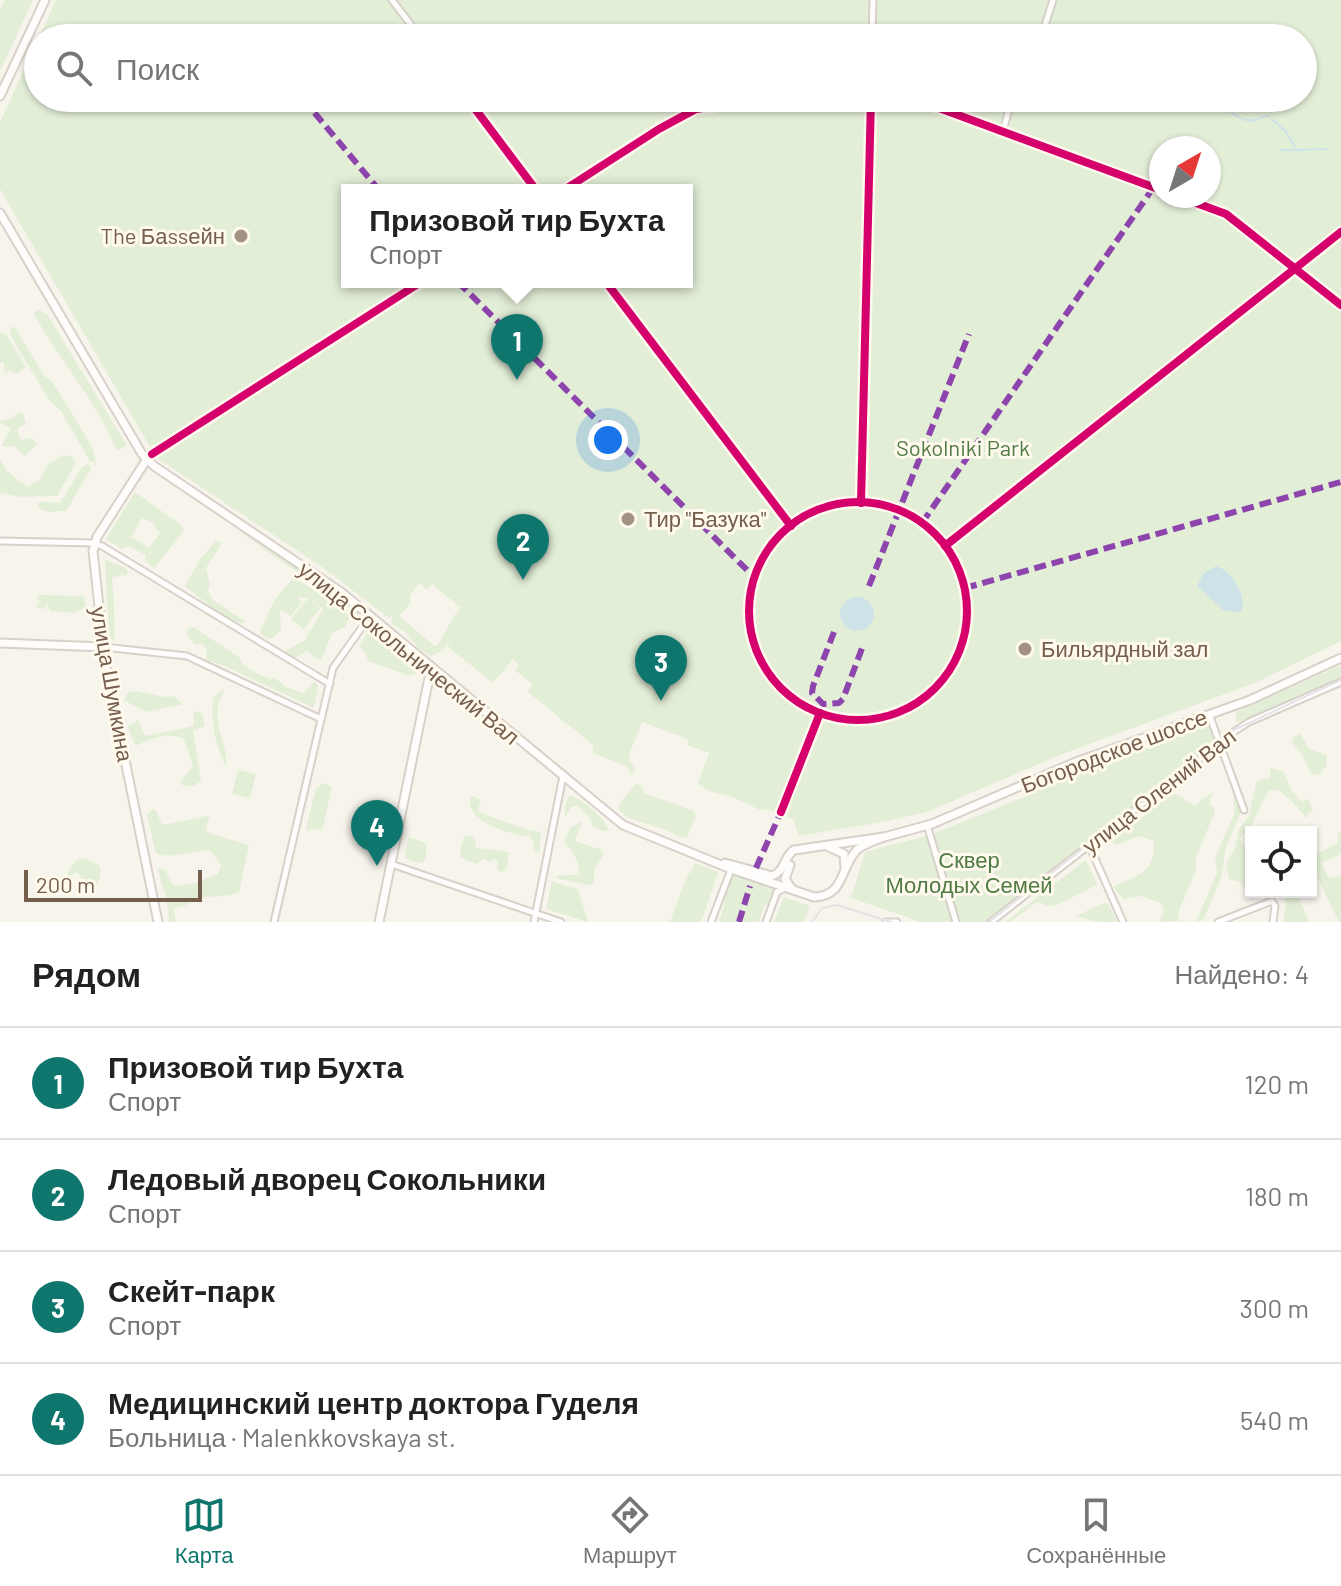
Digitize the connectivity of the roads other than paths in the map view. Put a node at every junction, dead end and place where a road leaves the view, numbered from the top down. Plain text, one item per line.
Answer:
1 (45, 0) edge
2 (392, 0) edge
3 (873, 0) edge
4 (1053, 0) edge
5 (34, 24) edge
6 (410, 24) edge
7 (872, 24) edge
8 (1045, 24) edge
9 (24, 45) edge
10 (0, 96) edge
11 (952, 112) edge
12 (1008, 112) edge
13 (986, 124) dead end
14 (1003, 131) dead end
15 (0, 213) edge
16 (147, 459) junction
17 (0, 541) edge
18 (94, 543) junction
19 (371, 616) junction
20 (0, 643) edge
21 (103, 647) junction
22 (1341, 658) edge
23 (434, 671) junction
24 (1341, 682) edge
25 (330, 684) junction
26 (1209, 714) junction
27 (321, 719) junction
28 (1221, 741) junction
29 (563, 776) junction
30 (1244, 810) dead end
31 (927, 825) junction
32 (883, 837) junction
33 (1089, 845) junction
34 (823, 846) junction
35 (799, 849) junction
36 (715, 861) junction
37 (391, 864) junction
38 (742, 867) junction
39 (731, 869) junction
40 (843, 876) junction
41 (783, 889) junction
42 (794, 891) junction
43 (536, 913) junction
44 (158, 922) edge
45 (274, 922) edge
46 (379, 922) edge
47 (534, 922) edge
48 (561, 922) edge
49 (711, 922) edge
50 (766, 922) edge
51 (886, 922) edge
52 (895, 922) edge
53 (956, 922) edge
54 (991, 922) edge
55 (1123, 922) edge
56 (1218, 922) edge
57 (1273, 922) edge

1 - 5 main road
2 - 6 street
3 - 7 street
4 - 8 street
9 - 10 main road
11 - 13 street
12 - 14 street
15 - 16 main road, улица Сокольнический Вал
16 - 18 main road
16 - 19 main road, улица Сокольнический Вал
17 - 18 street
18 - 21 main road, улица Шумкина
18 - 25 street
19 - 23 main road, улица Сокольнический Вал
19 - 25 street
20 - 21 main road
21 - 27 street
21 - 44 main road, улица Шумкина
22 - 26 main road, Богородское шоссе
23 - 29 main road, улица Сокольнический Вал
23 - 37 main road
24 - 28 street, улица Олений Вал
25 - 27 street
26 - 28 street
26 - 31 main road, Богородское шоссе
27 - 45 street
28 - 30 street
28 - 33 street, улица Олений Вал
29 - 36 main road, улица Сокольнический Вал
29 - 43 street
31 - 32 main road, Богородское шоссе
31 - 53 street
32 - 34 main road, Богородское шоссе
32 - 40 main road, Богородское шоссе
33 - 54 street, улица Олений Вал
33 - 55 street
34 - 35 main road, Богородское шоссе
34 - 40 main road
35 - 38 main road, улица Сокольнический Вал
35 - 42 main road
36 - 38 main road, улица Сокольнический Вал
36 - 39 main road, улица Сокольнический Вал
37 - 43 street
37 - 46 main road
38 - 39 street
39 - 41 main road, улица Сокольнический Вал
39 - 49 street
40 - 42 main road, улица Сокольнический Вал
41 - 42 main road, улица Сокольнический Вал
41 - 50 street
43 - 47 street
43 - 48 street
51 - 52 street
56 - 57 street

